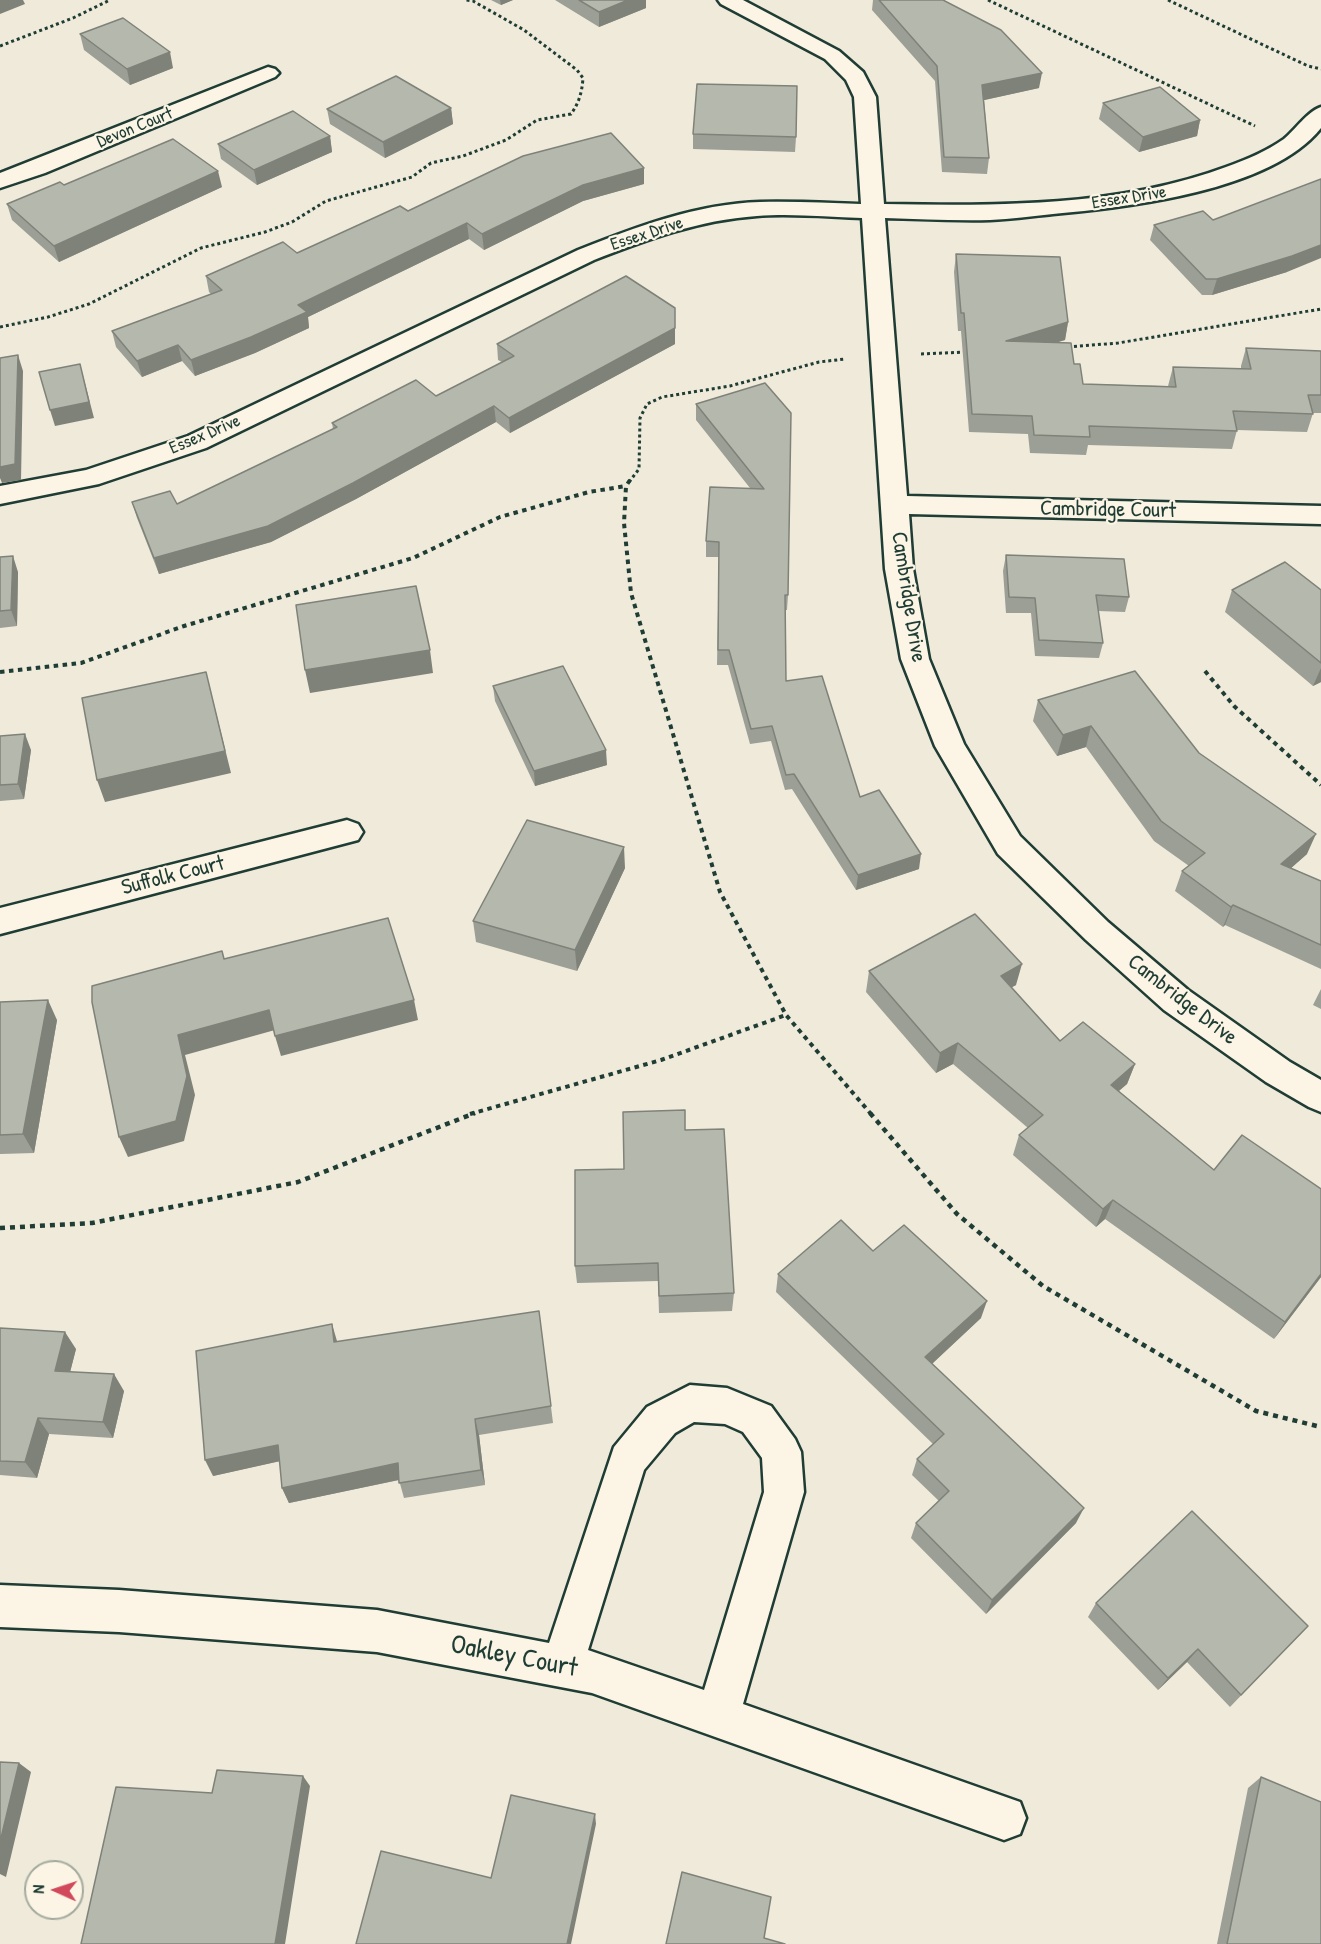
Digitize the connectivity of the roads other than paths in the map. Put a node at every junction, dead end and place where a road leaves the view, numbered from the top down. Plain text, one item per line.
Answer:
1 (728, 0) edge
2 (268, 73) dead end
3 (1321, 114) edge
4 (0, 181) edge
5 (874, 211) junction
6 (0, 495) edge
7 (894, 505) junction
8 (1321, 515) edge
9 (347, 832) dead end
10 (0, 921) edge
11 (1321, 1097) edge
12 (0, 1606) edge
13 (562, 1666) junction
14 (717, 1716) junction
15 (1004, 1818) dead end

1 - 5 street, Cambridge Drive
2 - 4 street, Devon Court
3 - 5 street, Essex Drive
5 - 6 street, Essex Drive
5 - 7 street, Cambridge Drive
7 - 8 street, Cambridge Court
7 - 11 street, Cambridge Drive
9 - 10 street, Suffolk Court
12 - 13 street, Oakley Court
13 - 14 street, Oakley Court
13 - 14 street
14 - 15 street, Oakley Court

